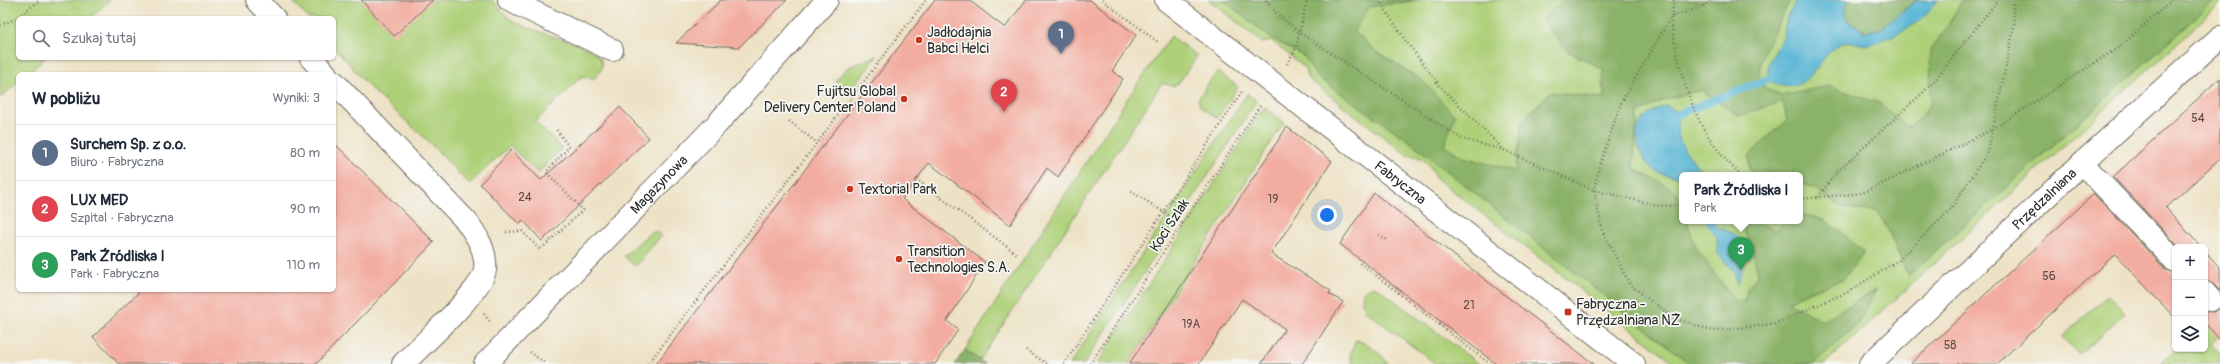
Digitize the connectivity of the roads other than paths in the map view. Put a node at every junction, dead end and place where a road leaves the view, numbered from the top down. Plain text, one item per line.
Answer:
1 (257, 0) edge
2 (509, 0) edge
3 (827, 0) edge
4 (1166, 0) edge
5 (272, 16) edge
6 (2220, 37) edge
7 (612, 50) dead end
8 (313, 60) edge
9 (324, 72) edge
10 (336, 84) edge
11 (2082, 163) junction
12 (2172, 258) edge
13 (402, 364) edge
14 (485, 364) edge
15 (1634, 364) edge
16 (1870, 364) edge

1 - 5 street
2 - 7 street
3 - 14 street, Magazynowa
4 - 15 street, Fabryczna
6 - 11 street, Przędzalniana
8 - 9 street
10 - 13 street
11 - 12 street
11 - 16 street, Przędzalniana

